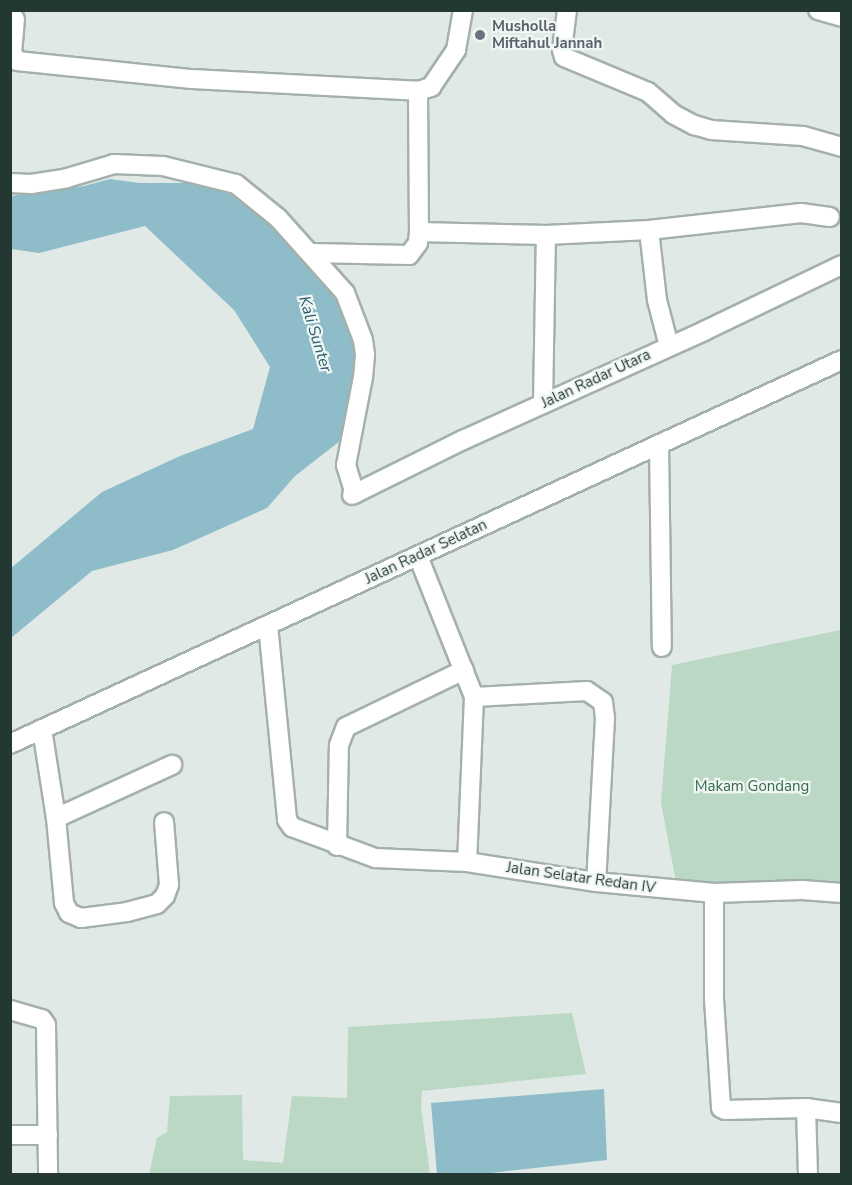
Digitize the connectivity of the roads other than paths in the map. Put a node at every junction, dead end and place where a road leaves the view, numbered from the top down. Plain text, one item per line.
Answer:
1 (463, 10) edge
2 (567, 10) edge
3 (818, 10) edge
4 (842, 17) edge
5 (15, 19) dead end
6 (418, 92) junction
7 (842, 147) edge
8 (10, 183) edge
9 (830, 217) dead end
10 (649, 230) junction
11 (419, 232) junction
12 (546, 235) junction
13 (311, 253) junction
14 (842, 265) edge
15 (669, 346) junction
16 (842, 360) edge
17 (543, 404) junction
18 (660, 444) junction
19 (418, 556) junction
20 (268, 625) junction
21 (662, 647) dead end
22 (464, 670) junction
23 (474, 697) junction
24 (42, 729) junction
25 (10, 744) edge
26 (172, 765) dead end
27 (56, 818) junction
28 (164, 822) dead end
29 (337, 846) junction
30 (467, 862) junction
31 (596, 882) junction
32 (714, 893) junction
33 (842, 893) edge
34 (10, 1010) edge
35 (806, 1108) junction
36 (842, 1113) edge
37 (10, 1135) edge
38 (48, 1135) junction
39 (48, 1174) edge
40 (808, 1174) edge

1 - 6 street
2 - 7 street
3 - 4 street
5 - 6 street
6 - 11 street
8 - 13 street
9 - 10 street
10 - 12 street
10 - 15 street
11 - 12 street
11 - 13 street
12 - 17 street
13 - 17 street, Jalan Radar Utara
14 - 15 street, Jalan Radar Utara
15 - 17 street, Jalan Radar Utara
16 - 18 street, Jalan Radar Selatan
18 - 19 street, Jalan Radar Selatan
18 - 21 street
19 - 20 street, Jalan Radar Selatan
19 - 22 street
20 - 24 street, Jalan Radar Selatan
20 - 29 street, Jalan Selatar Redan IV
22 - 23 street
22 - 29 street
23 - 30 street
23 - 31 street
24 - 25 street, Jalan Radar Selatan
24 - 27 street
26 - 27 street
27 - 28 street
29 - 30 street, Jalan Selatar Redan IV
30 - 31 street, Jalan Selatar Redan IV
31 - 32 street, Jalan Selatar Redan IV
32 - 33 street, Jalan Selatar Redan IV
32 - 35 street
34 - 38 street
35 - 36 street
35 - 40 street
37 - 38 street
38 - 39 street

